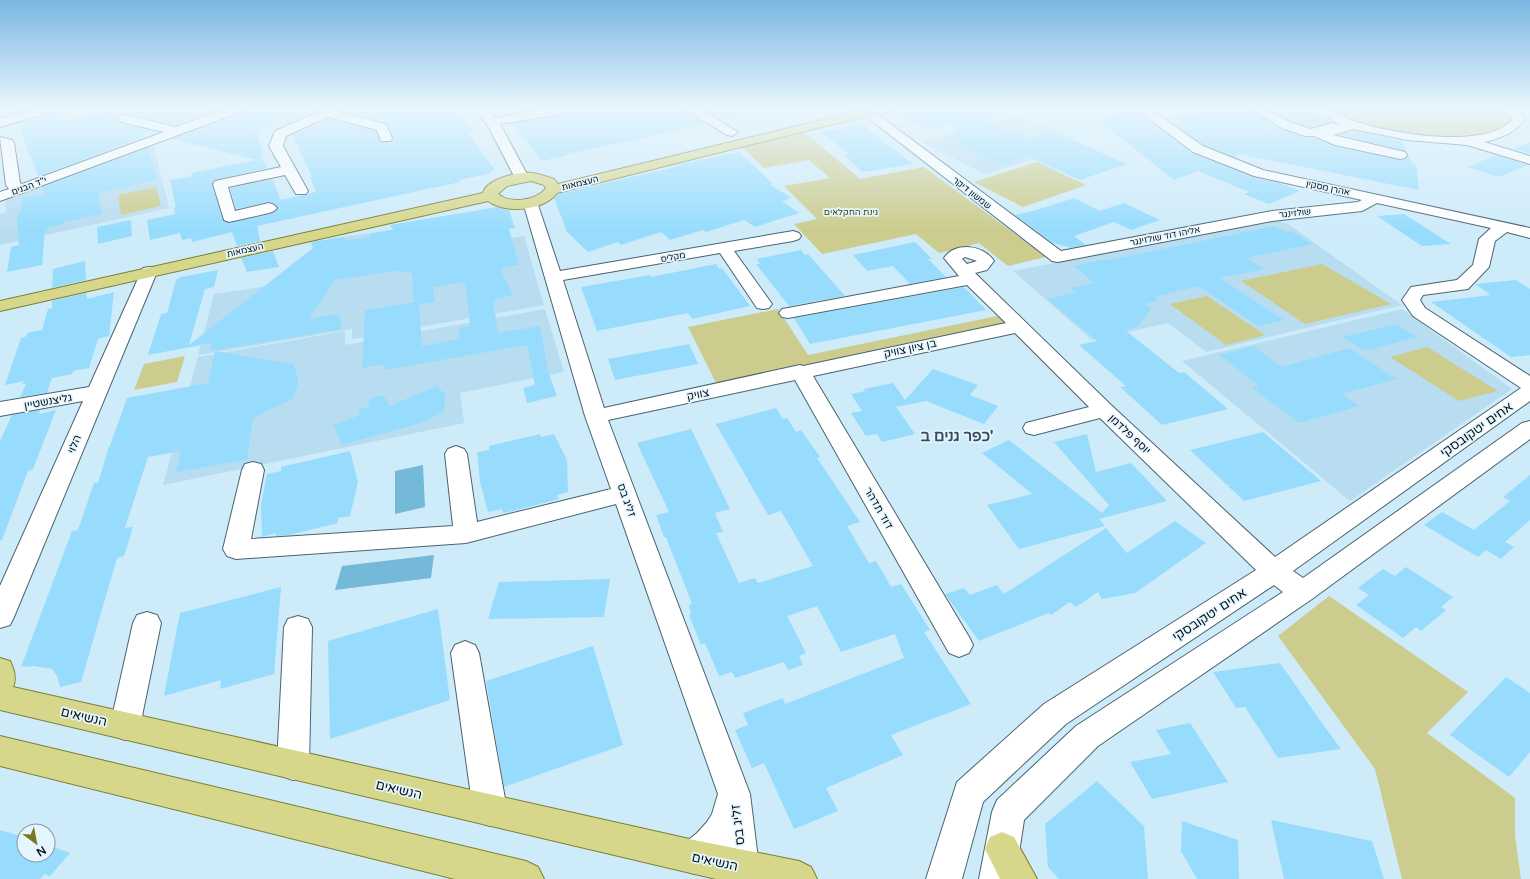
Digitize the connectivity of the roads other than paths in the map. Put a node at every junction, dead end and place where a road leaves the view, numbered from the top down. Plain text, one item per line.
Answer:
1 (8, 149) edge
2 (129, 149) edge
3 (278, 149) edge
4 (506, 149) edge
5 (716, 149) edge
6 (916, 149) edge
7 (1198, 149) edge
8 (1219, 149) edge
9 (1370, 149) edge
10 (1494, 149) edge
11 (1400, 156) dead end
12 (1530, 160) edge
13 (289, 170) junction
14 (555, 175) dead end
15 (522, 178) junction
16 (540, 179) junction
17 (21, 189) junction
18 (300, 190) dead end
19 (552, 190) junction
20 (491, 196) junction
21 (0, 197) edge
22 (1374, 198) junction
23 (530, 202) junction
24 (269, 208) dead end
25 (1272, 216) joint
26 (1504, 226) junction
27 (1530, 228) edge
28 (1530, 233) edge
29 (793, 236) dead end
30 (724, 248) junction
31 (1058, 257) joint
32 (149, 272) junction
33 (552, 277) junction
34 (763, 304) dead end
35 (0, 306) edge
36 (788, 313) dead end
37 (1020, 326) junction
38 (800, 371) junction
39 (1530, 385) edge
40 (1530, 391) edge
41 (96, 392) junction
42 (0, 409) edge
43 (1104, 410) junction
44 (596, 416) junction
45 (1034, 428) dead end
46 (1530, 428) edge
47 (456, 454) dead end
48 (253, 470) dead end
49 (624, 494) junction
50 (466, 534) junction
51 (1274, 571) junction
52 (1303, 592) junction
53 (0, 617) edge
54 (147, 623) dead end
55 (298, 628) dead end
56 (958, 645) dead end
57 (465, 653) dead end
58 (0, 670) edge
59 (0, 683) edge
60 (0, 696) edge
61 (125, 726) junction
62 (0, 751) edge
63 (293, 765) junction
64 (734, 794) junction
65 (490, 810) junction
66 (694, 857) junction
67 (1000, 864) edge
68 (740, 873) edge
69 (526, 879) edge
70 (799, 879) edge
71 (944, 879) edge
72 (1019, 879) edge

1 - 17 street
2 - 17 street, י"ד הבנים
3 - 13 street
4 - 15 street
5 - 19 main road, העצמאות
6 - 31 street, שמשון דיקר
7 - 22 street, אהרן מסקין
8 - 27 street, אהרן מסקין
9 - 11 street
10 - 12 street
13 - 18 street
13 - 24 street
14 - 16 main road, העצמאות
15 - 16 main road, העצמאות
15 - 20 main road, העצמאות
16 - 19 main road
17 - 21 street, י"ד הבנים
19 - 23 main road, העצמאות
20 - 23 main road, העצמאות
20 - 32 main road, העצמאות
22 - 25 street, שולזינגר
22 - 26 street, אהרן מסקין
23 - 33 street, זליג בס
25 - 31 street, אליהו דוד שולזינגר
26 - 28 street, אהרן מסקין
26 - 39 street
29 - 30 street, מקליס
30 - 33 street, מקליס
30 - 34 street
32 - 35 main road, העצמאות
32 - 41 street, הלוי
33 - 44 street, זליג בס
36 - 37 street, יוסף פלדמן
37 - 38 street, בן ציון צוויק
37 - 43 street, יוסף פלדמן
38 - 44 street, צוויק
38 - 56 street, דוד תדהר
40 - 51 street, אחים יטקובסקי
41 - 42 street, גליצנשטיין
41 - 53 street, הלוי
43 - 45 street
43 - 51 street, יוסף פלדמן
44 - 49 street, זליג בס
46 - 52 street
47 - 50 street
48 - 50 street
49 - 50 street
49 - 64 street, זליג בס
51 - 52 street, יוסף פלדמן
51 - 71 street, אחים יטקובסקי
52 - 67 street
54 - 61 street
55 - 63 street
57 - 65 street
58 - 59 main road
60 - 61 main road, הנשיאים
61 - 63 main road, הנשיאים
62 - 69 main road
63 - 65 main road, הנשיאים
64 - 66 street, זליג בס
64 - 68 street, זליג בס
65 - 66 main road, הנשיאים
66 - 68 main road, הנשיאים
67 - 72 main road
68 - 70 main road, הנשיאים

